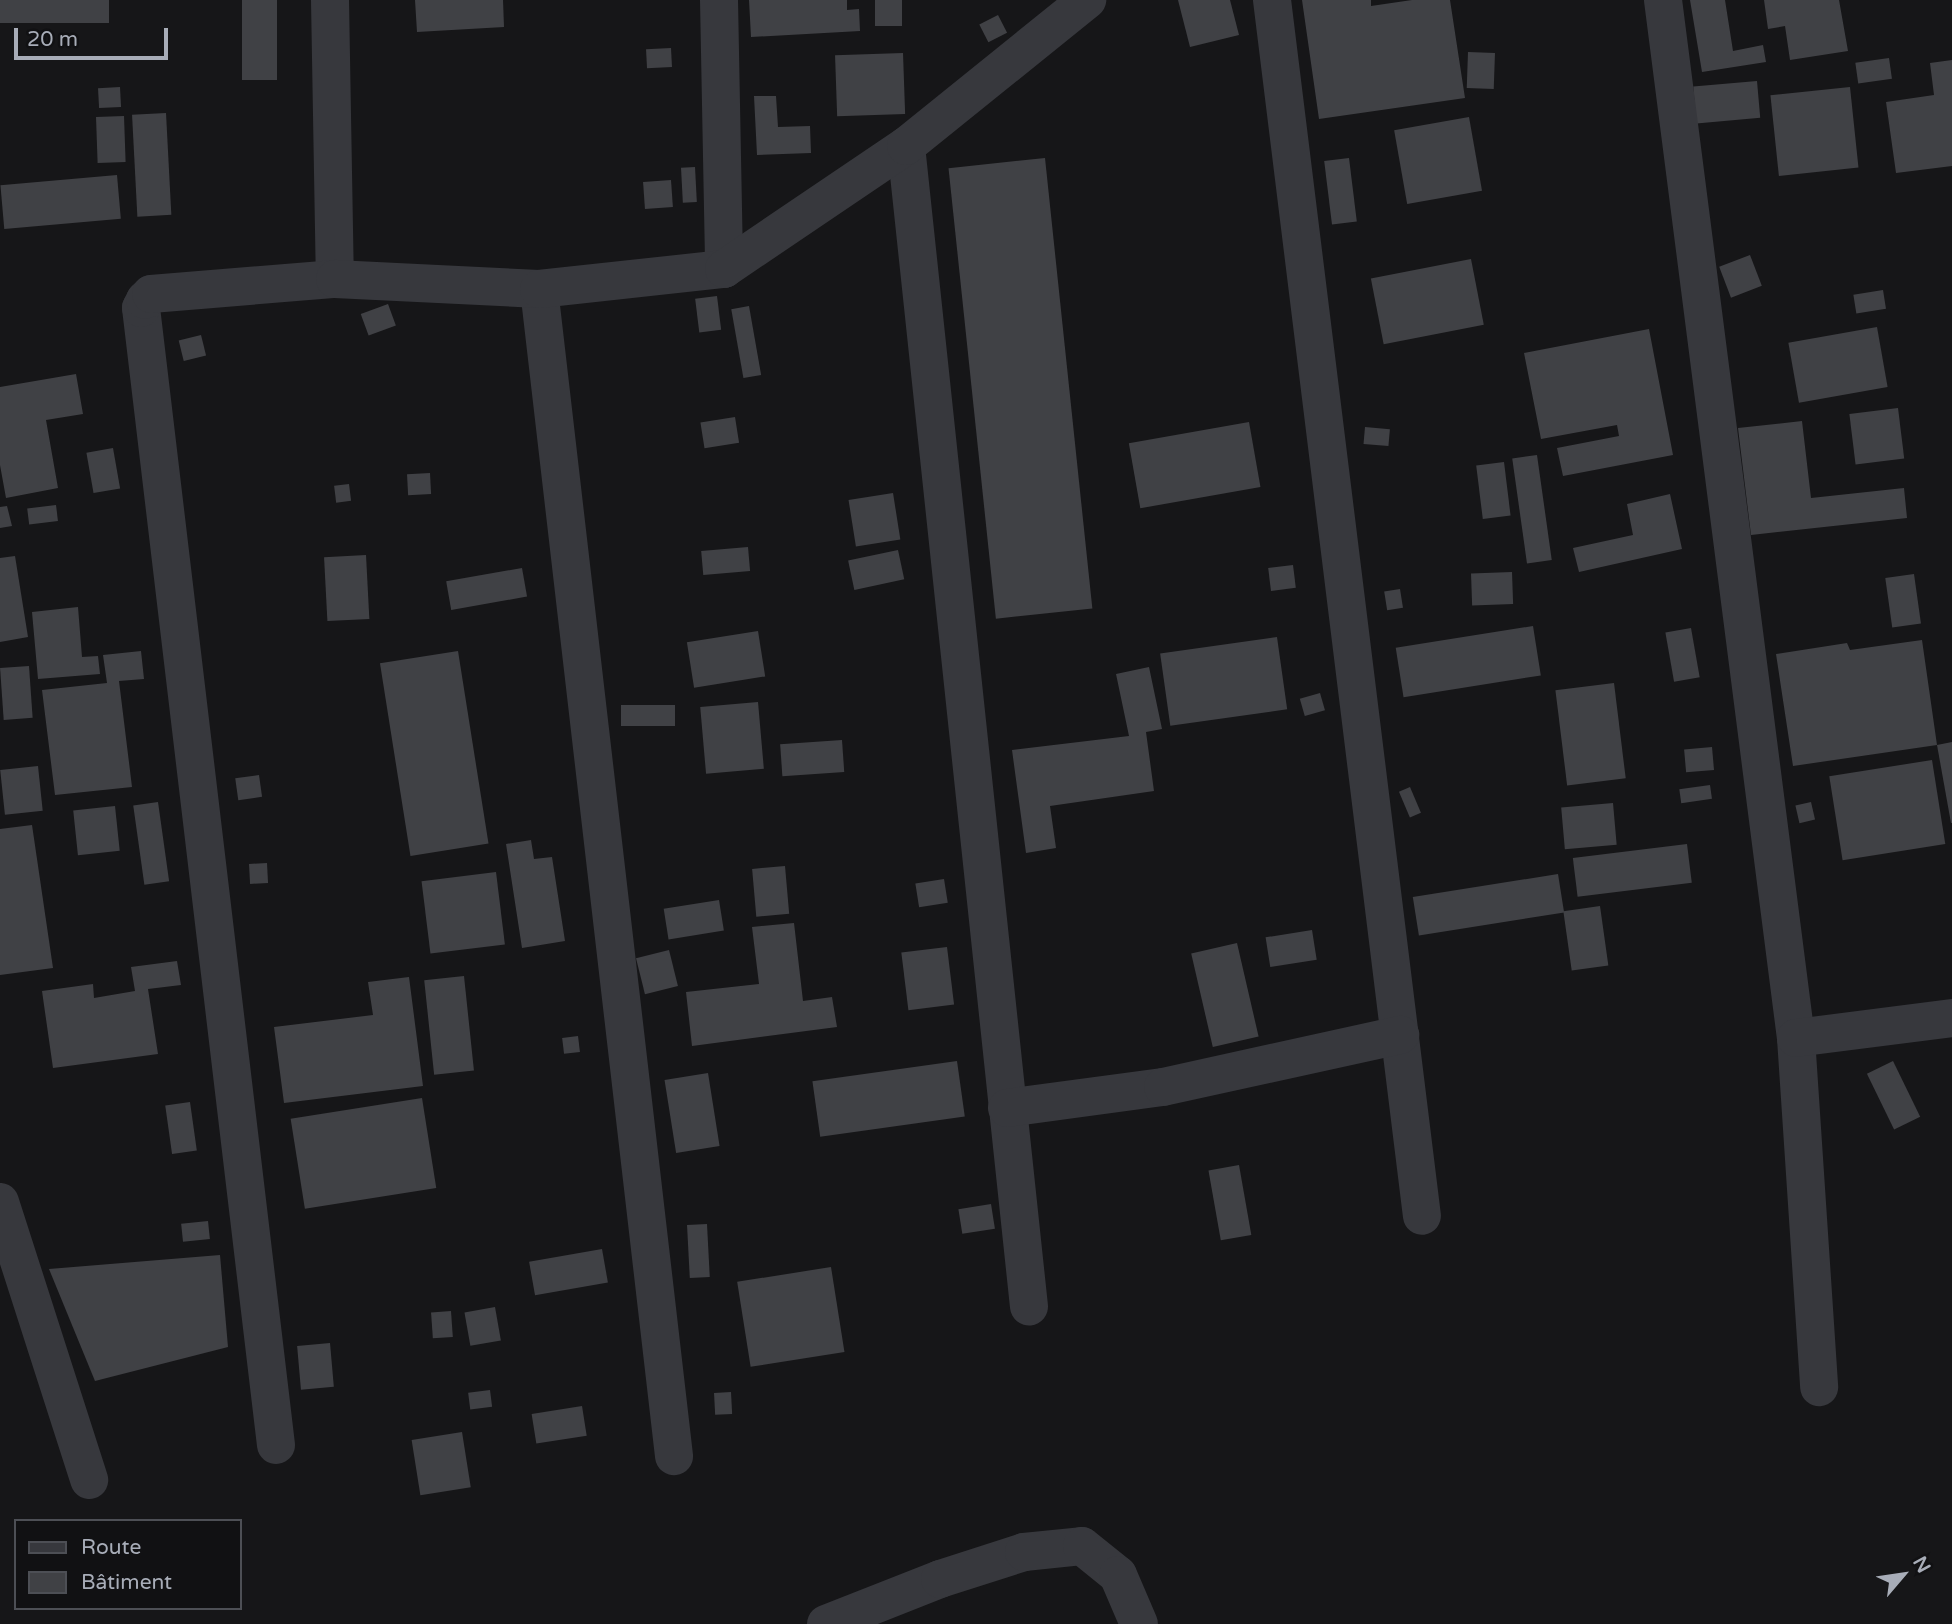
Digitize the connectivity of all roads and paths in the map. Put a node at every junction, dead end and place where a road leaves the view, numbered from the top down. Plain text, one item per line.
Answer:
1 (330, 0) edge
2 (719, 0) edge
3 (1087, 0) edge
4 (1272, 0) edge
5 (1663, 0) edge
6 (906, 146) junction
7 (724, 269) junction
8 (335, 279) junction
9 (539, 289) junction
10 (1952, 1018) edge
11 (1400, 1035) junction
12 (1796, 1038) junction
13 (1007, 1108) junction
14 (0, 1202) edge
15 (1422, 1216) dead end
16 (1028, 1306) dead end
17 (1819, 1387) dead end
18 (276, 1445) dead end
19 (674, 1456) dead end
20 (89, 1480) dead end
21 (826, 1624) edge
22 (1139, 1624) edge

1 - 8 street
2 - 7 street
3 - 6 street
4 - 11 street
5 - 12 street
6 - 7 street
6 - 13 street
7 - 9 street
8 - 9 street
8 - 18 street
9 - 19 street
10 - 12 street
11 - 13 street
11 - 15 street
12 - 17 street
13 - 16 street
14 - 20 street
21 - 22 street

